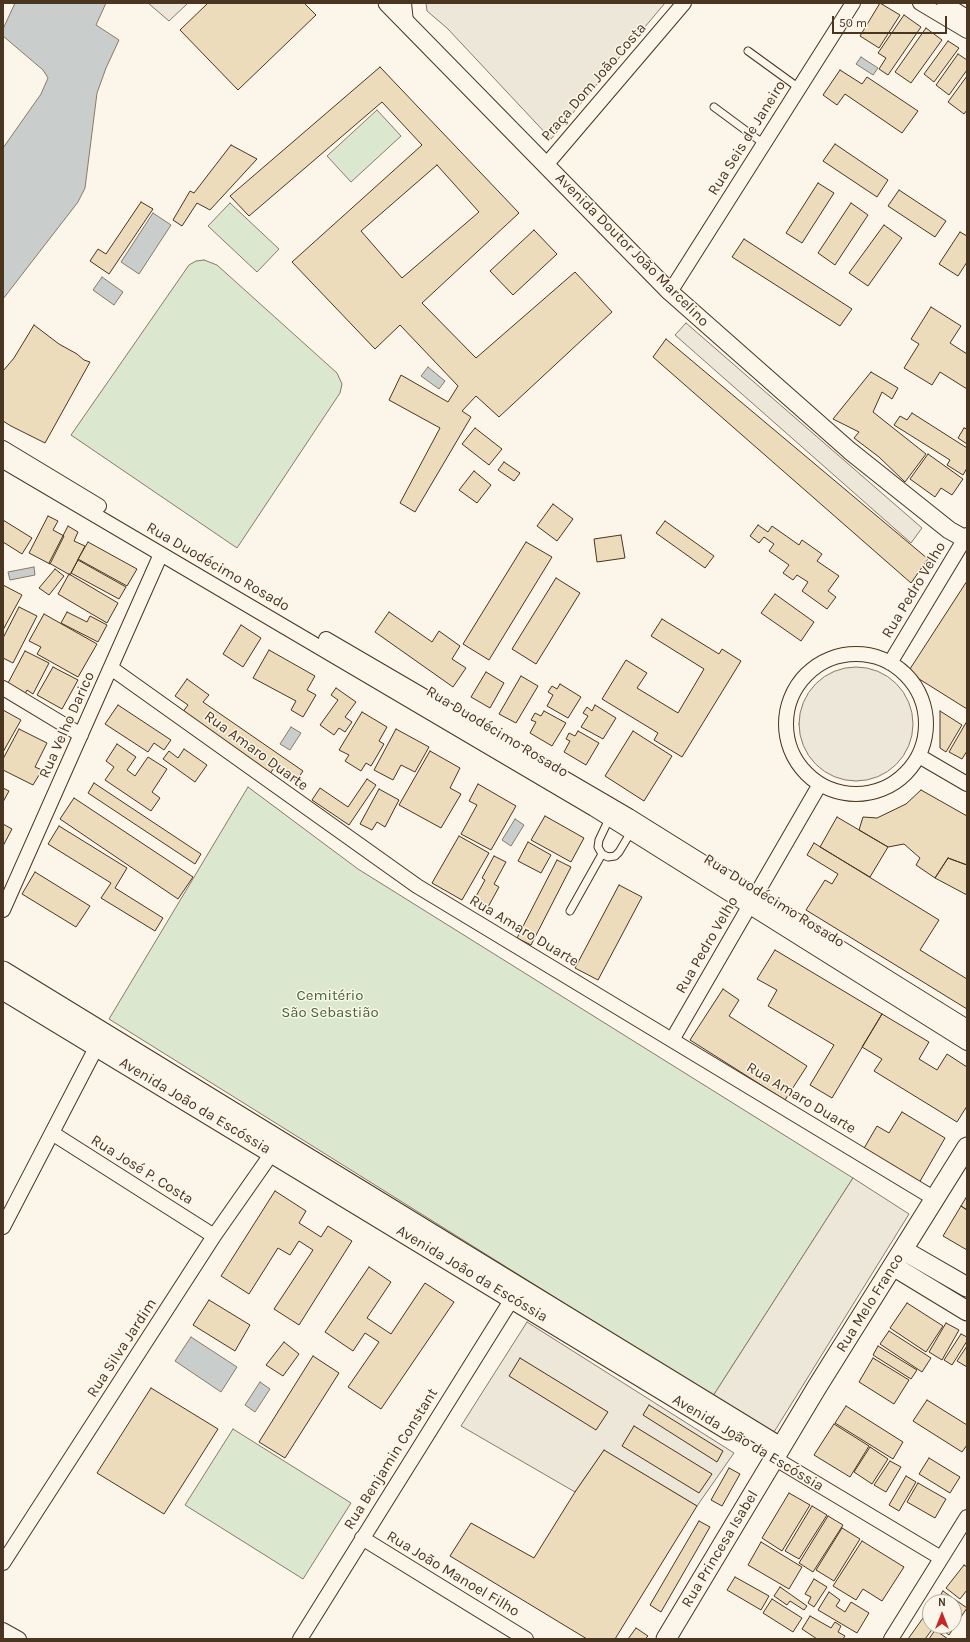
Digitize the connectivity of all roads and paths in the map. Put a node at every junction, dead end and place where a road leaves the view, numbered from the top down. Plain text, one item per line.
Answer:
1 (387, 3) edge
2 (404, 3) edge
3 (684, 3) edge
4 (852, 3) edge
5 (920, 3) edge
6 (944, 3) edge
7 (967, 17) edge
8 (406, 22) junction
9 (967, 31) edge
10 (748, 51) dead end
11 (799, 88) junction
12 (714, 107) dead end
13 (764, 144) junction
14 (546, 165) junction
15 (670, 292) junction
16 (3, 448) edge
17 (3, 461) edge
18 (966, 538) edge
19 (161, 554) junction
20 (890, 663) junction
21 (111, 668) junction
22 (3, 688) edge
23 (81, 735) junction
24 (919, 756) junction
25 (820, 784) junction
26 (967, 784) edge
27 (609, 818) junction
28 (631, 832) junction
29 (602, 854) junction
30 (753, 901) junction
31 (3, 910) edge
32 (570, 911) dead end
33 (3, 971) edge
34 (3, 990) edge
35 (967, 1026) edge
36 (672, 1040) junction
37 (967, 1043) edge
38 (97, 1046) junction
39 (52, 1133) junction
40 (967, 1147) edge
41 (272, 1153) junction
42 (935, 1199) junction
43 (3, 1227) edge
44 (214, 1236) junction
45 (903, 1250) junction
46 (893, 1266) junction
47 (967, 1287) edge
48 (512, 1298) junction
49 (967, 1311) edge
50 (777, 1453) junction
51 (967, 1517) edge
52 (362, 1538) junction
53 (941, 1558) junction
54 (3, 1563) edge
55 (3, 1630) edge
56 (303, 1638) edge
57 (19, 1639) edge
58 (526, 1639) edge
59 (666, 1639) edge
60 (891, 1639) edge

1 - 8 street, Avenida Doutor João Marcelino
2 - 8 street
3 - 14 street, Praça Dom João Costa
4 - 11 street, Rua Seis de Janeiro
5 - 9 street
6 - 7 street
8 - 14 street, Avenida Doutor João Marcelino
10 - 11 lane
11 - 13 street, Rua Seis de Janeiro
12 - 13 lane
13 - 15 street, Rua Seis de Janeiro
14 - 15 street, Avenida Doutor João Marcelino
15 - 18 street, Avenida Doutor João Marcelino
16 - 30 street, Rua Duodécimo Rosado
17 - 19 street, Rua Duodécimo Rosado
18 - 20 street, Rua Pedro Velho
19 - 21 street, Rua Velho Darico
19 - 27 street, Rua Duodécimo Rosado
20 - 24 street
20 - 25 street
21 - 23 street, Rua Velho Darico
21 - 36 street, Rua Amaro Duarte
22 - 23 street
23 - 31 street, Rua Velho Darico
24 - 25 street
24 - 26 street
25 - 30 street, Rua Pedro Velho
27 - 28 street, Rua Duodécimo Rosado
27 - 29 lane
28 - 29 lane
28 - 30 street, Rua Duodécimo Rosado
29 - 32 lane
30 - 35 street, Rua Duodécimo Rosado
30 - 36 street, Rua Pedro Velho
30 - 37 street, Rua Duodécimo Rosado
33 - 50 main road, Avenida João da Escóssia
34 - 38 main road, Avenida João da Escóssia
36 - 42 street, Rua Amaro Duarte
38 - 39 street
38 - 41 main road, Avenida João da Escóssia
39 - 43 street
39 - 44 street, Rua José P. Costa
40 - 42 main road, Rua Melo Franco
41 - 44 street, Rua Silva Jardim
41 - 48 main road, Avenida João da Escóssia
42 - 45 main road, Rua Melo Franco
44 - 54 street, Rua Silva Jardim
45 - 46 main road, Rua Melo Franco
45 - 47 main road
46 - 49 main road
46 - 50 main road, Rua Melo Franco
48 - 50 main road, Avenida João da Escóssia
48 - 52 street, Rua Benjamin Constant
50 - 53 street, Avenida João da Escóssia
50 - 59 main road, Rua Princesa Isabel
51 - 53 street
52 - 56 street, Rua Benjamin Constant
52 - 58 street, Rua João Manoel Filho
53 - 60 street
55 - 57 street

